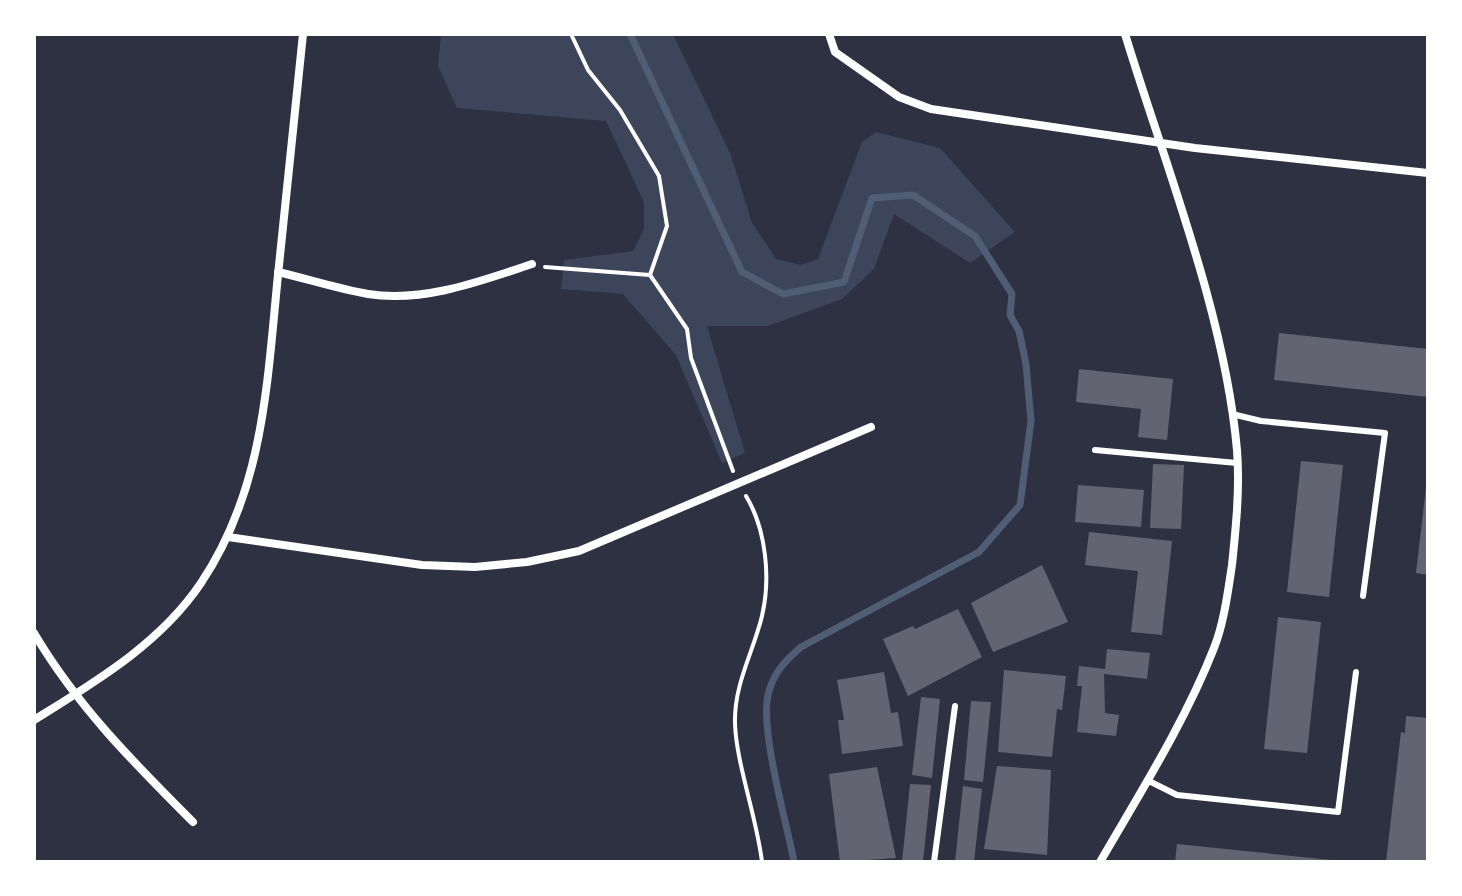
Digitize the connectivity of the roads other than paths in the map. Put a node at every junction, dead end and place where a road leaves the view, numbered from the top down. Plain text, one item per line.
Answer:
1 (303, 34) edge
2 (829, 34) edge
3 (1125, 34) edge
4 (1158, 141) junction
5 (1428, 173) edge
6 (532, 264) road end
7 (278, 272) junction
8 (1232, 414) junction
9 (871, 427) dead end
10 (1095, 450) dead end
11 (1237, 463) junction
12 (228, 537) junction
13 (1363, 596) dead end
14 (34, 633) edge
15 (1356, 672) dead end
16 (74, 695) junction
17 (955, 706) dead end
18 (34, 720) edge
19 (1147, 780) junction
20 (193, 822) dead end
21 (934, 862) edge
22 (1100, 862) edge

1 - 7 street
2 - 4 street
3 - 4 street
4 - 5 street
4 - 8 street
6 - 7 street
7 - 12 street
8 - 11 street
8 - 13 lane
9 - 12 street
10 - 11 lane
11 - 19 street
12 - 16 street
14 - 16 street
15 - 19 lane
16 - 18 street
16 - 20 street
17 - 21 lane
19 - 22 street

